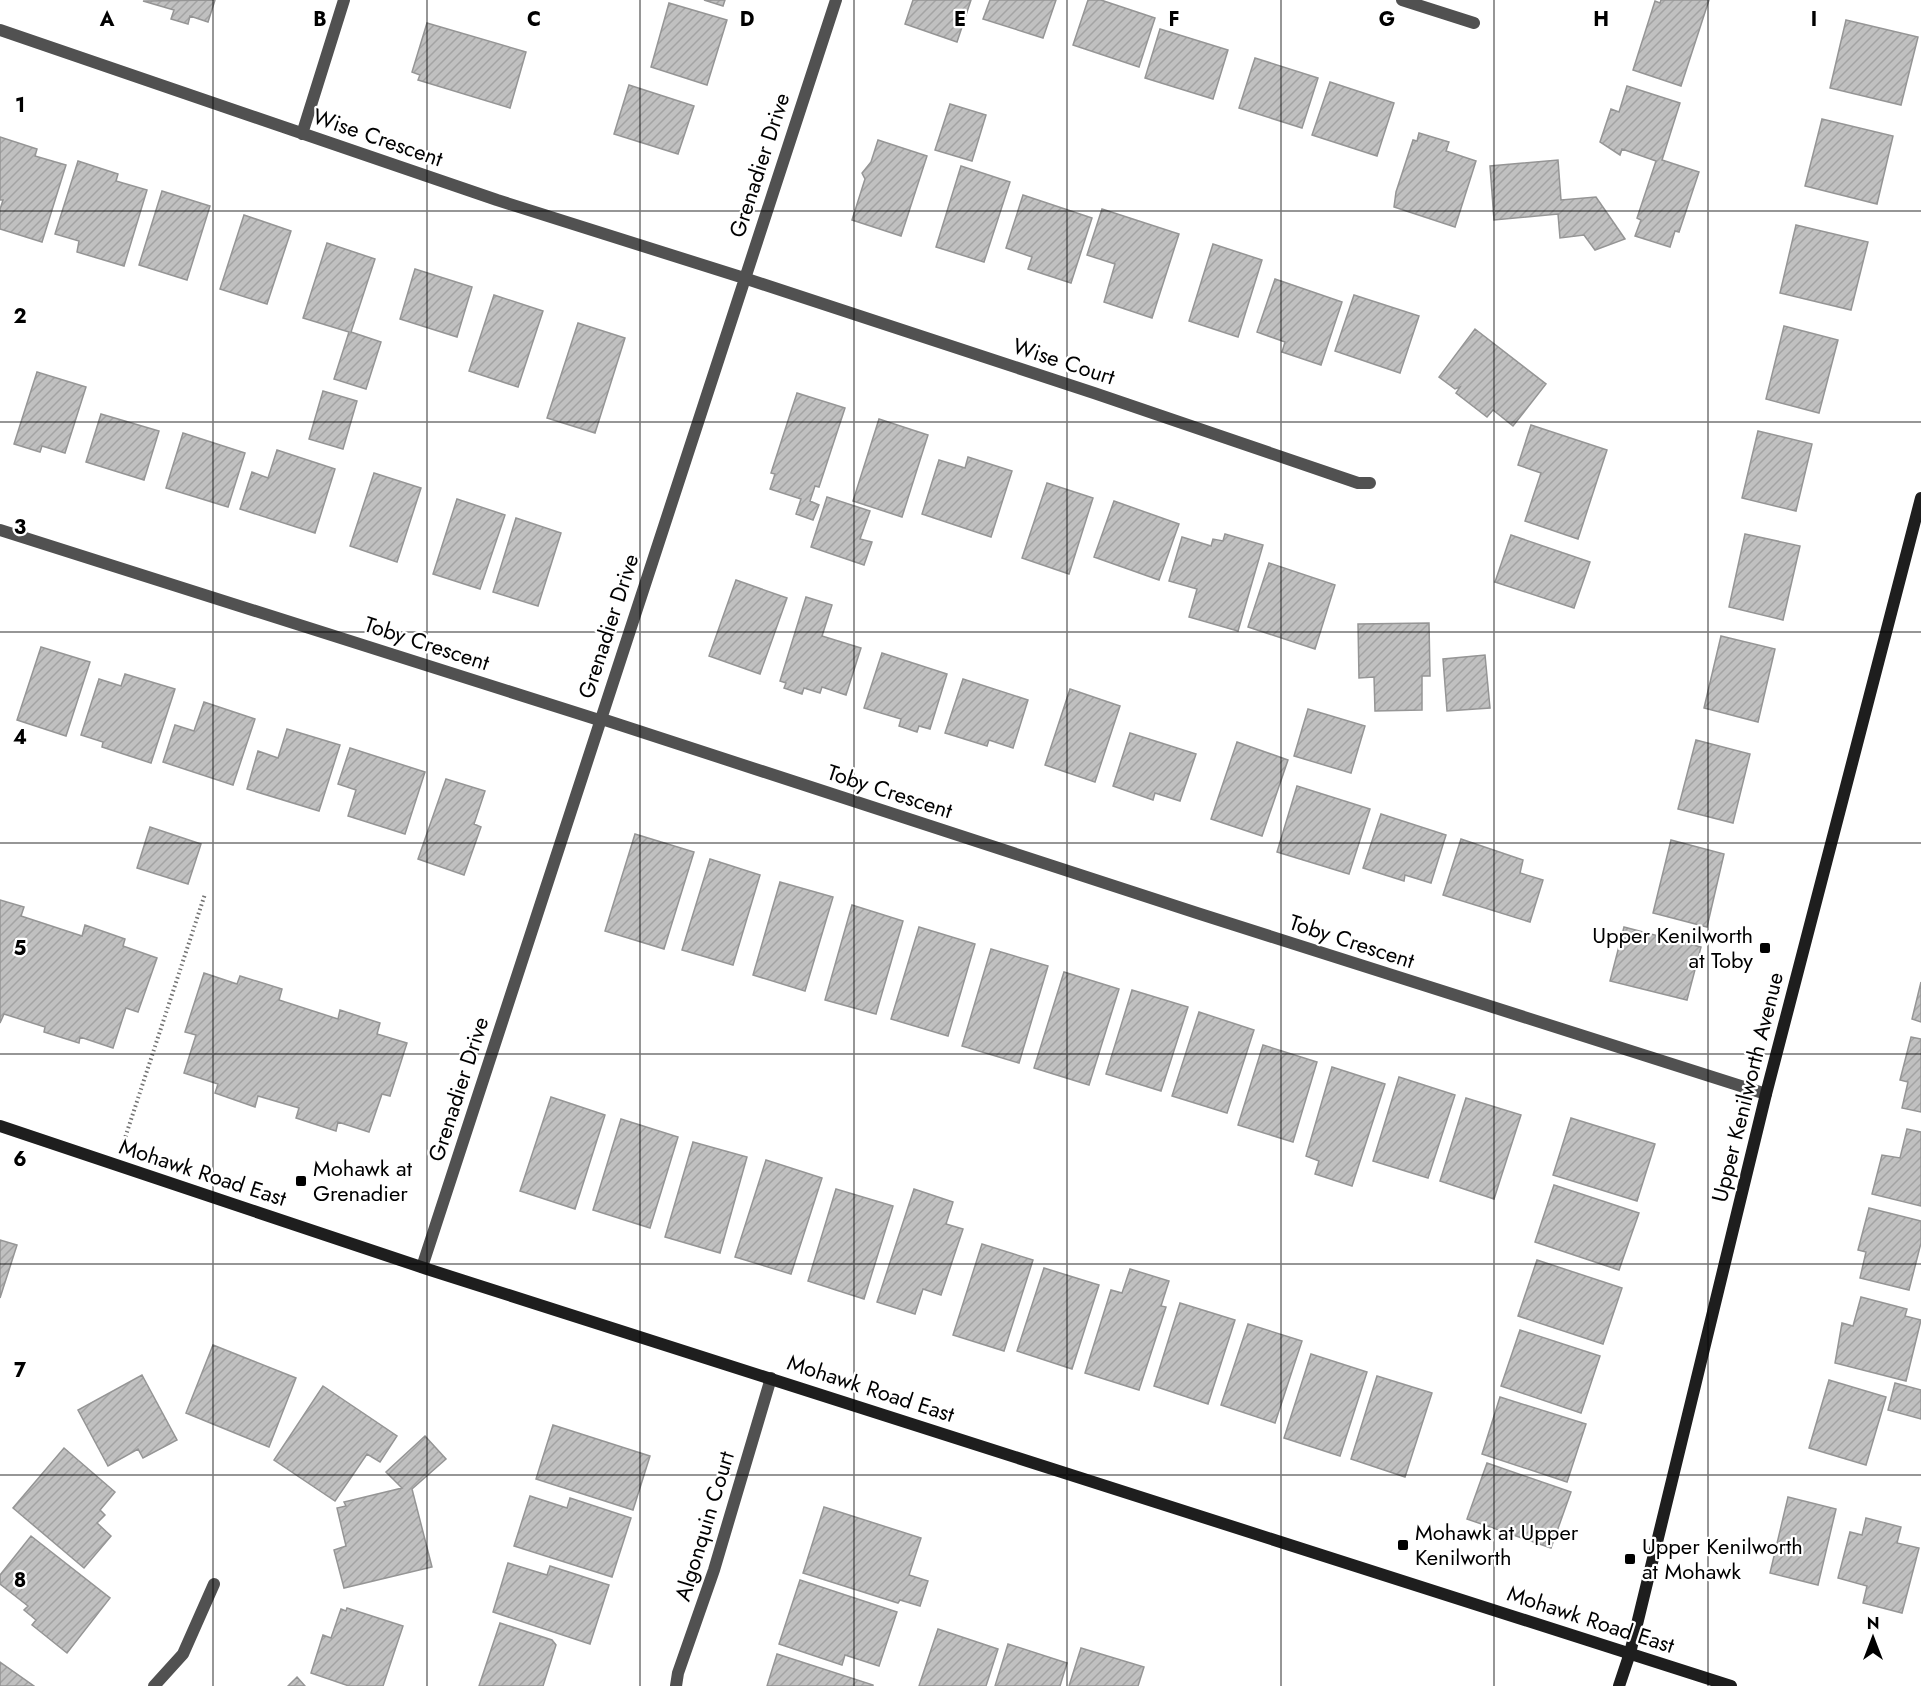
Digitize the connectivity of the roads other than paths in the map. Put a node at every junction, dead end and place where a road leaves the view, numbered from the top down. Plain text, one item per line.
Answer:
1 (344, 0) edge
2 (836, 0) edge
3 (1402, 0) edge
4 (1474, 23) dead end
5 (0, 30) edge
6 (302, 134) junction
7 (744, 278) junction
8 (1370, 483) dead end
9 (1921, 498) edge
10 (0, 530) edge
11 (599, 720) junction
12 (1766, 1094) junction
13 (0, 1126) edge
14 (422, 1267) junction
15 (771, 1378) junction
16 (214, 1584) dead end
17 (1630, 1653) junction
18 (154, 1686) edge
19 (676, 1686) edge
20 (1619, 1686) edge
21 (1731, 1686) edge

1 - 6 street
2 - 7 street, Grenadier Drive
3 - 4 street
5 - 6 street, Wise Crescent
6 - 7 street, Wise Crescent
7 - 8 street, Wise Court
7 - 11 street, Grenadier Drive
9 - 12 main road, Upper Kenilworth Avenue
10 - 11 street, Toby Crescent
11 - 12 street, Toby Crescent
11 - 14 street, Grenadier Drive
12 - 17 main road, Upper Kenilworth Avenue
13 - 14 main road, Mohawk Road East
14 - 15 main road, Mohawk Road East
15 - 17 main road, Mohawk Road East
15 - 19 street, Algonquin Court
16 - 18 street
17 - 20 main road, Upper Kenilworth Avenue
17 - 21 main road, Mohawk Road East

